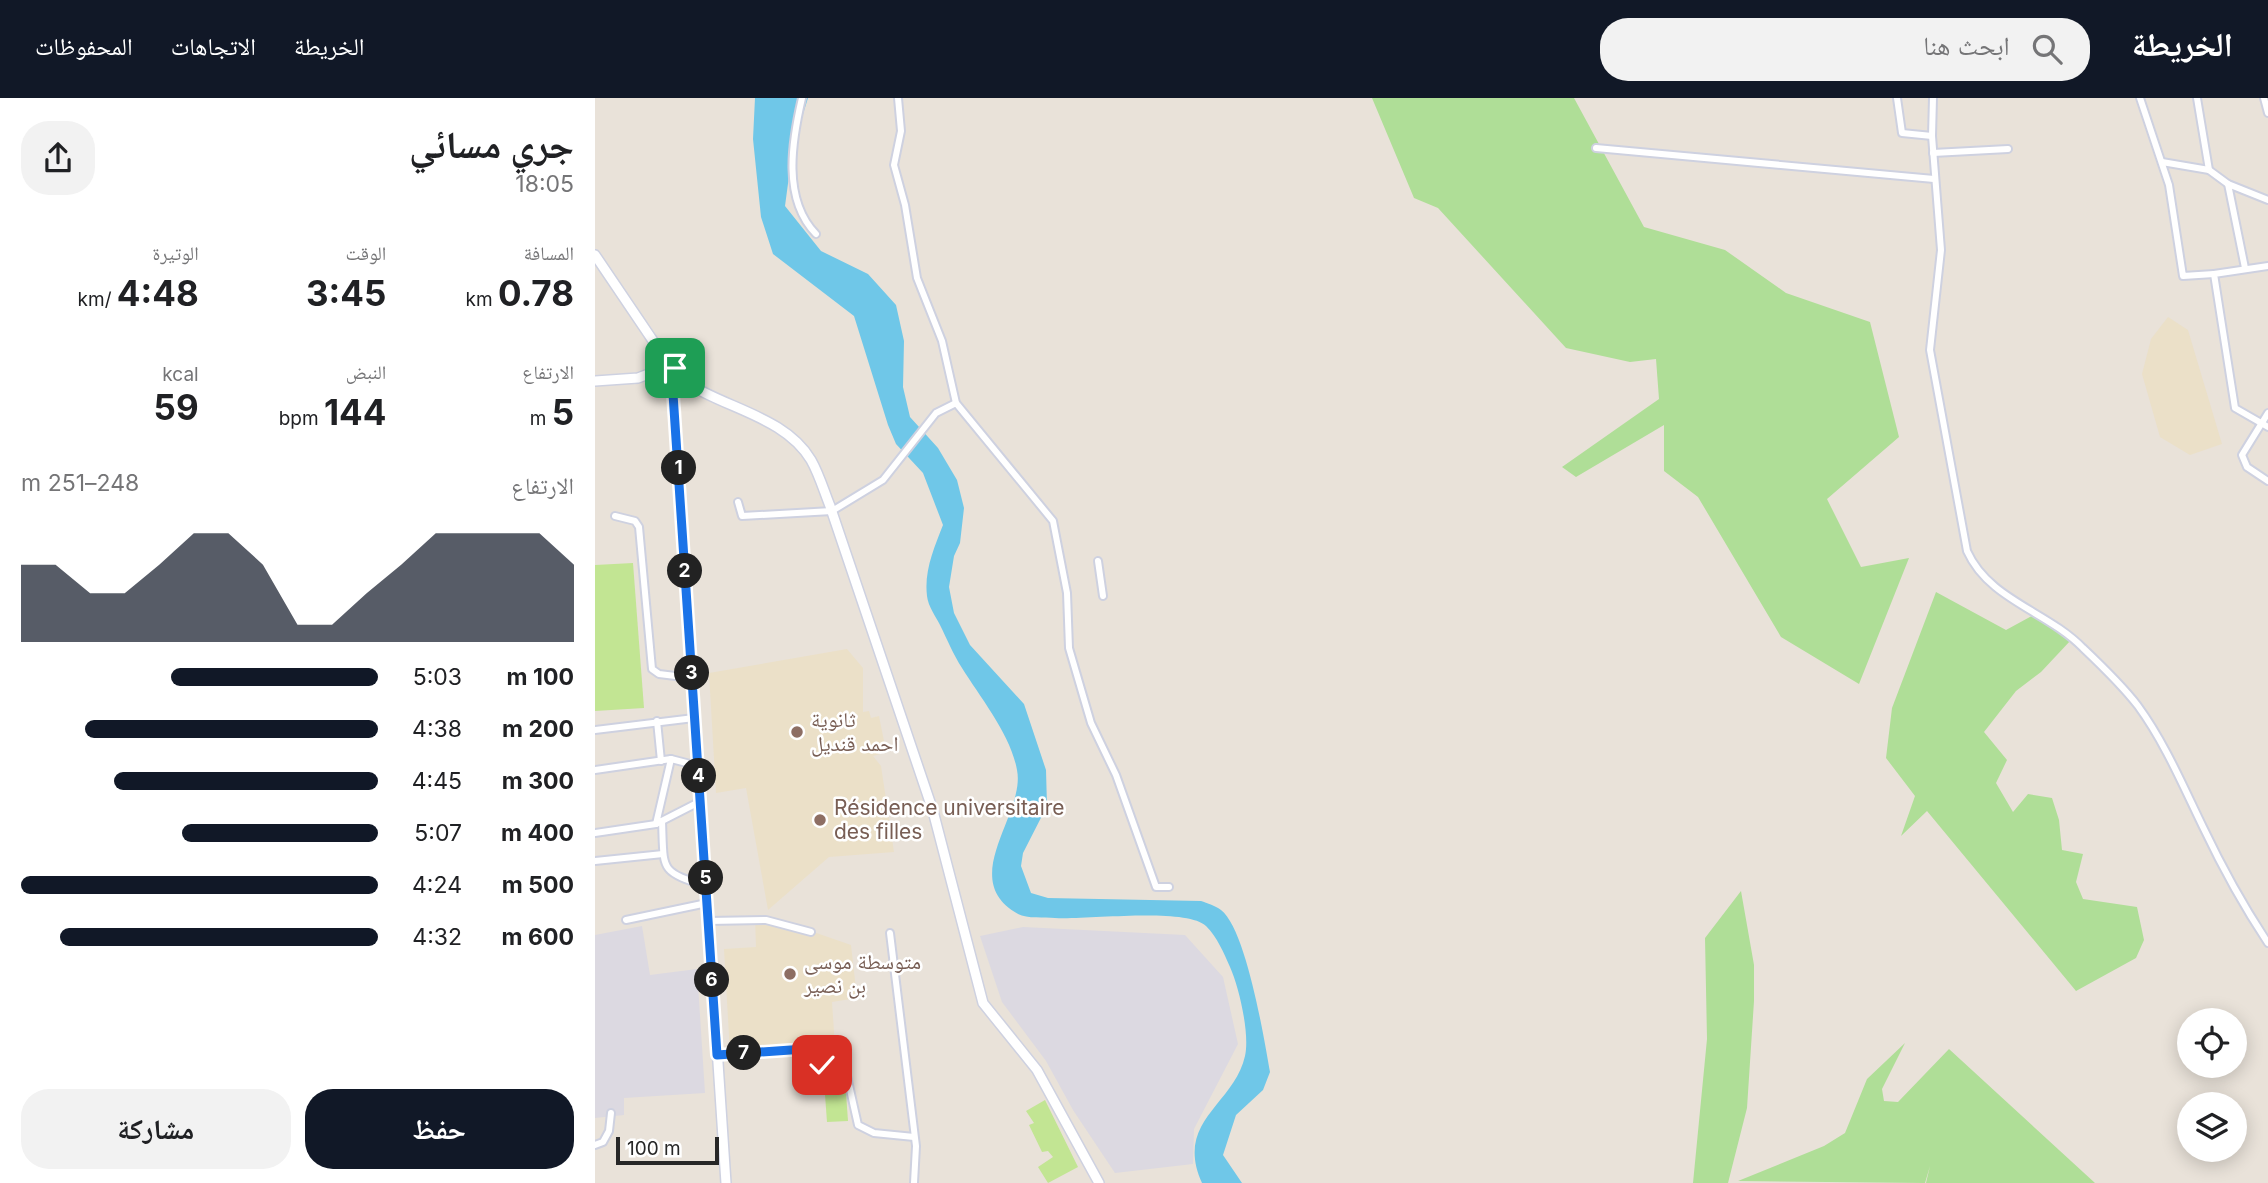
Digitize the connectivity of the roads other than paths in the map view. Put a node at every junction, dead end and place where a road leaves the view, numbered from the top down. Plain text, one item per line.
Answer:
1 (802, 98) edge
2 (898, 98) edge
3 (1897, 98) edge
4 (1933, 98) edge
5 (2140, 98) edge
6 (2197, 98) edge
7 (2265, 98) edge
8 (2268, 113) edge
9 (1932, 136) junction
10 (1596, 148) dead end
11 (2008, 149) dead end
12 (1933, 153) junction
13 (2162, 162) junction
14 (2209, 170) junction
15 (1934, 178) junction
16 (2228, 184) junction
17 (2268, 200) edge
18 (816, 234) dead end
19 (595, 255) edge
20 (2268, 265) edge
21 (2245, 268) junction
22 (2214, 274) junction
23 (652, 344) junction
24 (667, 363) junction
25 (653, 374) junction
26 (595, 381) edge
27 (672, 384) junction
28 (956, 403) junction
29 (2268, 412) edge
30 (2260, 422) junction
31 (2268, 427) edge
32 (2268, 481) edge
33 (738, 502) dead end
34 (832, 511) junction
35 (615, 516) dead end
36 (1098, 561) dead end
37 (1103, 596) dead end
38 (692, 678) junction
39 (694, 718) junction
40 (657, 721) junction
41 (595, 730) edge
42 (671, 760) junction
43 (660, 761) junction
44 (698, 766) junction
45 (595, 771) edge
46 (701, 801) junction
47 (659, 822) junction
48 (595, 833) edge
49 (663, 854) junction
50 (595, 861) edge
51 (706, 886) junction
52 (1169, 887) dead end
53 (707, 903) junction
54 (626, 920) dead end
55 (708, 921) junction
56 (811, 932) dead end
57 (890, 933) dead end
58 (2268, 943) edge
59 (717, 1055) junction
60 (814, 1055) junction
61 (845, 1074) junction
62 (611, 1113) dead end
63 (914, 1137) junction
64 (595, 1145) edge
65 (726, 1183) edge
66 (914, 1183) edge
67 (1099, 1183) edge

1 - 18 street
2 - 28 street
3 - 9 street
4 - 9 street
5 - 13 street
6 - 14 street
7 - 8 street
9 - 12 street
10 - 15 street
11 - 12 street
12 - 15 street
13 - 14 street
13 - 22 street
14 - 16 street
15 - 58 street
16 - 17 street
16 - 21 street
19 - 23 main road
20 - 21 street
21 - 22 street
22 - 30 street
23 - 24 main road
23 - 25 main road
24 - 25 main road
24 - 27 main road
25 - 26 main road
25 - 27 main road
27 - 34 main road
27 - 38 main road
28 - 34 street
28 - 52 street
29 - 30 street
30 - 31 street
30 - 32 street
33 - 34 street
34 - 67 main road
35 - 38 street
36 - 37 street
38 - 39 main road
39 - 40 street
39 - 44 main road
40 - 41 street
40 - 43 street
42 - 43 street
42 - 44 street
42 - 47 street
43 - 45 street
44 - 46 main road
46 - 47 street
46 - 51 main road
47 - 48 street
47 - 49 street
49 - 50 street
49 - 51 street
51 - 53 main road
53 - 54 street
53 - 55 main road
55 - 56 street
55 - 59 main road
57 - 63 street
59 - 60 street
59 - 65 main road
60 - 61 street
60 - 61 street
61 - 63 street
62 - 64 street
63 - 66 street

